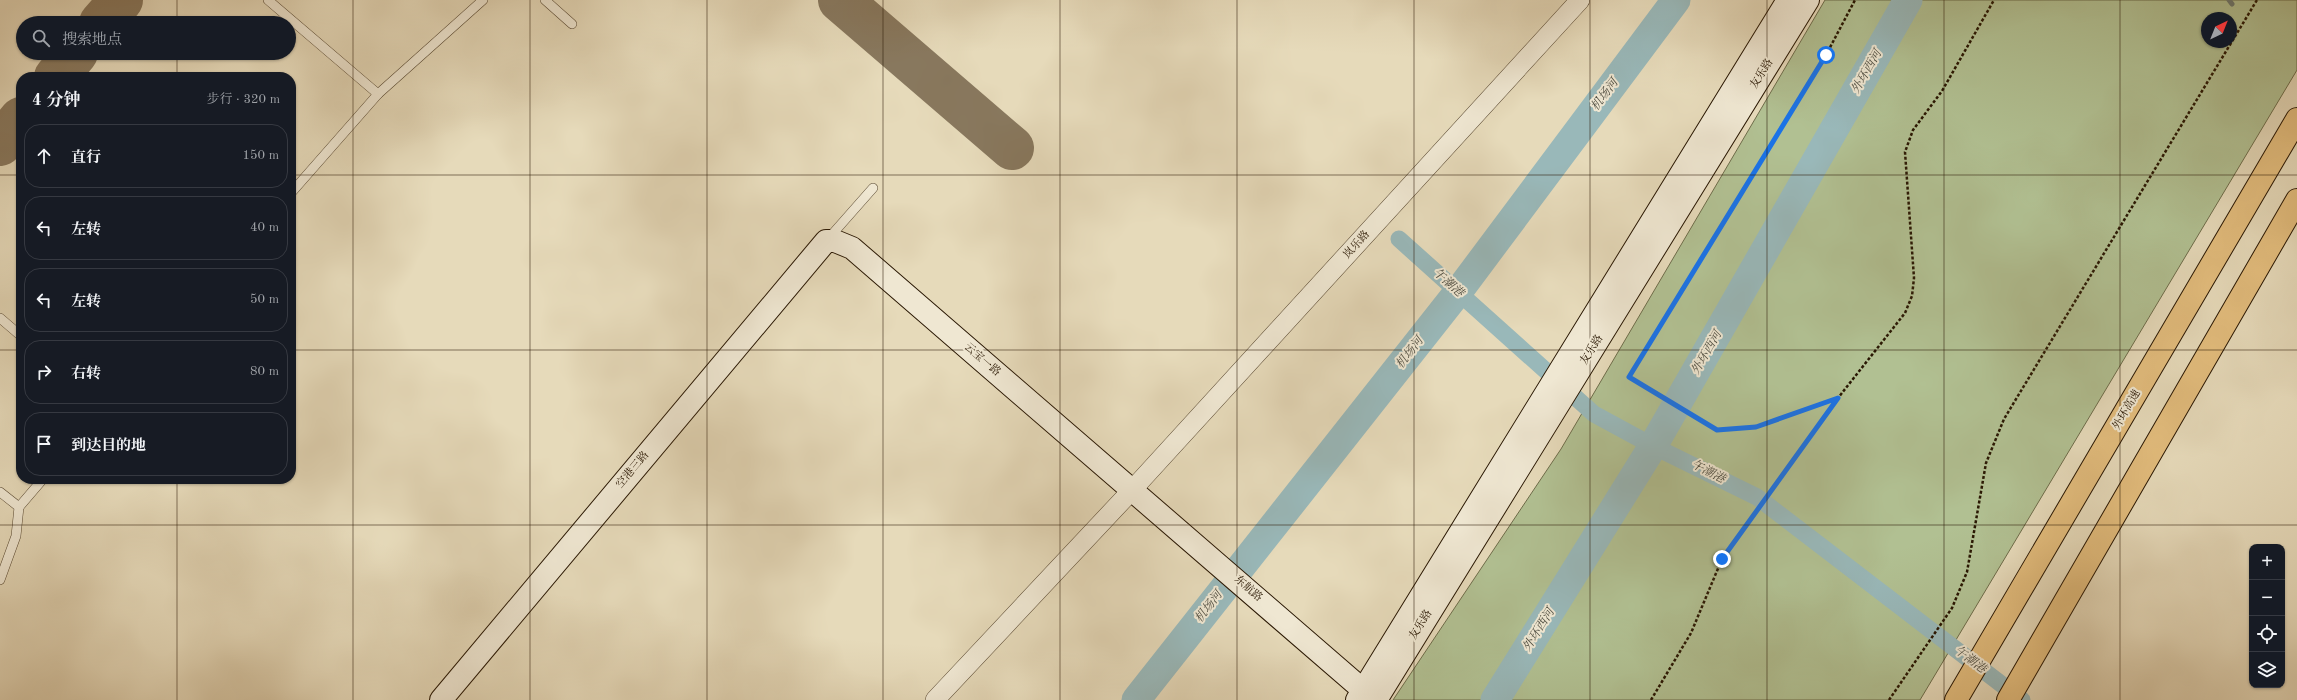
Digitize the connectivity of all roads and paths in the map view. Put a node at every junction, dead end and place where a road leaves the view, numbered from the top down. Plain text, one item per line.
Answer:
1 (268, 0) edge
2 (483, 0) edge
3 (546, 0) edge
4 (1580, 0) edge
5 (1788, 0) edge
6 (1808, 0) edge
7 (1855, 0) edge
8 (1994, 0) edge
9 (2258, 0) edge
10 (287, 16) edge
11 (296, 24) edge
12 (572, 24) dead end
13 (378, 94) junction
14 (2297, 119) edge
15 (296, 187) edge
16 (873, 188) dead end
17 (2297, 200) edge
18 (826, 241) junction
19 (0, 318) edge
20 (16, 332) edge
21 (1576, 360) junction
22 (1838, 398) junction
23 (39, 484) edge
24 (1133, 489) junction
25 (0, 492) edge
26 (19, 507) junction
27 (0, 580) edge
28 (1333, 667) dead end
29 (1958, 696) edge
30 (1368, 697) edge
31 (442, 700) edge
32 (935, 700) edge
33 (1650, 700) edge
34 (1889, 700) edge
35 (2008, 700) edge

1 - 10 lane
2 - 13 lane
3 - 12 lane
4 - 24 street, 岚乐路
5 - 21 street, 友乐路
6 - 21 street, 友乐路
7 - 22 path
8 - 22 path
9 - 34 path
11 - 13 lane
13 - 15 lane
14 - 29 highway, 外环高速
16 - 18 lane
17 - 35 highway
18 - 24 street, 云宝一路
18 - 31 street, 空港三路
19 - 20 lane
21 - 30 street, 友乐路
22 - 33 path
23 - 26 lane
24 - 30 street, 东航路
24 - 32 street, 岚乐路
25 - 26 lane
26 - 27 lane
28 - 30 street

